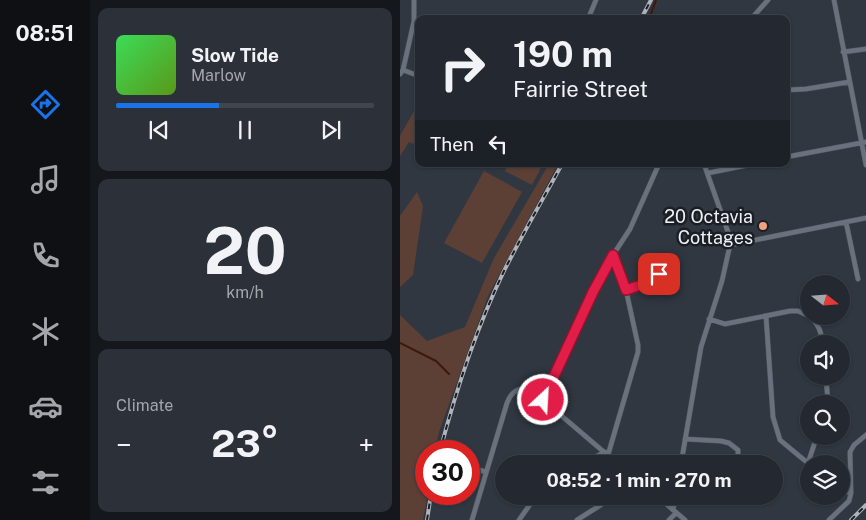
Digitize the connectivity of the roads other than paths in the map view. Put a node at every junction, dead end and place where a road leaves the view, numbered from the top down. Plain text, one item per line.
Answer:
1 (414, 0) edge
2 (596, 0) edge
3 (768, 0) edge
4 (834, 0) edge
5 (590, 15) edge
6 (755, 15) edge
7 (866, 48) edge
8 (843, 52) junction
9 (401, 72) edge
10 (415, 75) edge
11 (849, 82) junction
12 (790, 90) edge
13 (864, 142) edge
14 (790, 156) edge
15 (866, 165) edge
16 (658, 167) edge
17 (705, 167) edge
18 (738, 167) edge
19 (708, 173) junction
20 (866, 218) edge
21 (846, 222) junction
22 (730, 245) junction
23 (613, 255) junction
24 (858, 279) dead end
25 (653, 281) dead end
26 (626, 290) junction
27 (800, 312) edge
28 (766, 316) junction
29 (709, 319) junction
30 (543, 400) junction
31 (866, 435) edge
32 (685, 439) junction
33 (607, 454) joint
34 (682, 455) edge
35 (738, 455) edge
36 (800, 457) edge
37 (480, 470) edge
38 (486, 472) junction
39 (851, 492) joint
40 (530, 505) edge
41 (601, 505) edge
42 (667, 505) edge
43 (675, 505) edge
44 (675, 512) junction
45 (472, 520) edge
46 (519, 520) edge
47 (577, 520) edge
48 (669, 520) edge
49 (685, 520) edge
50 (830, 520) edge

1 - 9 street
2 - 5 street
3 - 6 street
4 - 8 street
7 - 8 street
8 - 11 street
9 - 10 street
11 - 12 street
11 - 13 street
13 - 14 street
13 - 15 street
16 - 23 street
17 - 19 street
18 - 19 street
19 - 22 street
20 - 21 street
21 - 22 street
21 - 24 street
22 - 29 street
23 - 26 street
23 - 30 street
25 - 26 street
26 - 33 street
27 - 28 street
28 - 29 street
28 - 36 street
29 - 32 street
30 - 33 street
30 - 38 street
31 - 39 street
32 - 34 street
32 - 35 street
37 - 38 street
38 - 45 street
39 - 50 street
40 - 46 street
41 - 47 street
42 - 44 street
43 - 44 street
44 - 48 street
44 - 49 street

